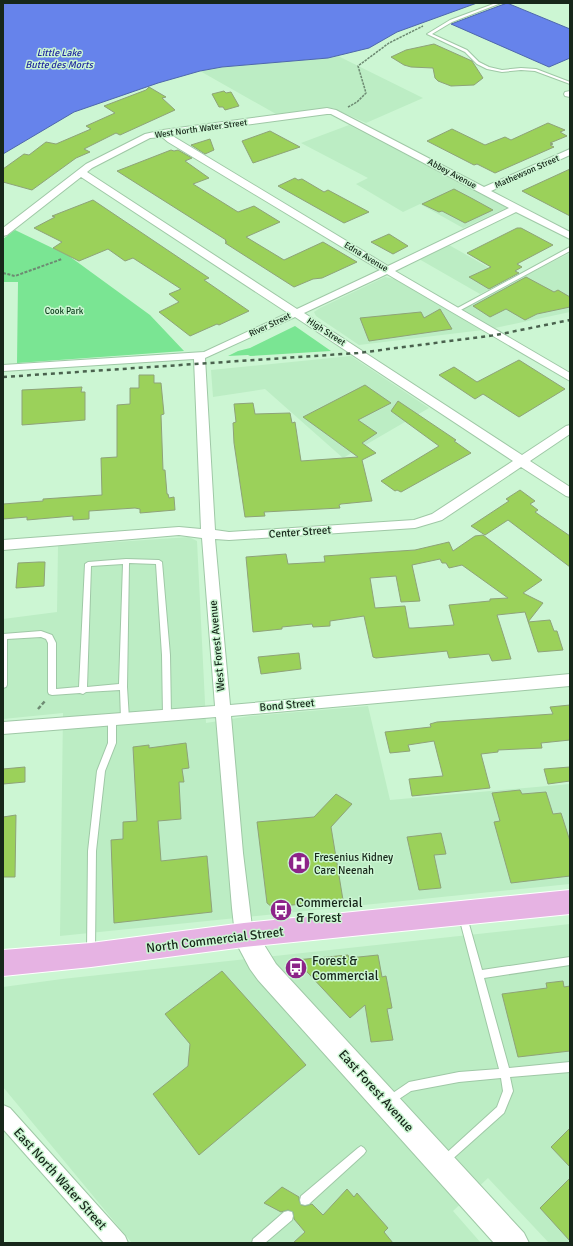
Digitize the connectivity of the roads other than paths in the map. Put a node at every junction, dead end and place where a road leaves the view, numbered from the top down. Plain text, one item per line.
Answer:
1 (499, 3) edge
2 (570, 83) edge
3 (333, 112) joint
4 (163, 133) junction
5 (570, 152) edge
6 (80, 173) junction
7 (484, 191) junction
8 (516, 208) junction
9 (3, 233) edge
10 (570, 236) edge
11 (570, 249) edge
12 (387, 270) junction
13 (455, 311) junction
14 (296, 313) junction
15 (199, 356) junction
16 (3, 368) edge
17 (570, 378) edge
18 (570, 429) edge
19 (522, 461) junction
20 (570, 493) edge
21 (209, 535) junction
22 (3, 545) edge
23 (126, 561) junction
24 (4, 637) edge
25 (570, 680) edge
26 (3, 685) edge
27 (123, 687) junction
28 (82, 691) junction
29 (223, 711) junction
30 (166, 716) junction
31 (119, 719) junction
32 (3, 728) edge
33 (570, 902) edge
34 (462, 913) junction
35 (244, 935) junction
36 (91, 955) junction
37 (570, 961) edge
38 (3, 963) edge
39 (478, 975) junction
40 (570, 1067) edge
41 (505, 1072) junction
42 (387, 1103) junction
43 (3, 1115) edge
44 (361, 1151) dead end
45 (441, 1164) junction
46 (305, 1200) dead end
47 (288, 1216) dead end
48 (118, 1243) edge
49 (257, 1243) edge
50 (514, 1243) edge

1 - 2 lane
3 - 4 street, West North Water Street
3 - 7 street, Abbey Avenue
4 - 6 street, West North Water Street
4 - 12 street, Edna Avenue
5 - 7 street, Mathewson Street
6 - 9 street, West North Water Street
6 - 14 street, High Street
7 - 8 street, Abbey Avenue
8 - 10 street, Abbey Avenue
8 - 12 street, River Street
11 - 13 lane
12 - 13 street, Edna Avenue
12 - 14 street, River Street
13 - 17 street, Edna Avenue
14 - 15 street, River Street
14 - 19 street, High Street
15 - 16 street, River Street
15 - 21 street, West Forest Avenue
18 - 19 street, Center Street
19 - 20 street, High Street
19 - 21 street, Center Street
21 - 22 street, Center Street
21 - 29 street, West Forest Avenue
23 - 27 lane
23 - 28 lane
23 - 30 lane
24 - 26 lane
24 - 28 lane
25 - 29 street, Bond Street
27 - 28 lane
27 - 31 lane
29 - 30 street, Bond Street
29 - 35 street, West Forest Avenue
30 - 31 street, Bond Street
31 - 32 street, Bond Street
31 - 36 lane
33 - 34 main road, North Commercial Street
34 - 35 main road, North Commercial Street
34 - 39 lane
35 - 36 main road, North Commercial Street
35 - 42 street, East Forest Avenue
36 - 38 main road, North Commercial Street
37 - 39 lane
39 - 41 lane
40 - 41 lane
41 - 42 lane
41 - 45 lane
42 - 45 street, East Forest Avenue
43 - 48 street, East North Water Street
44 - 46 lane
45 - 50 street, East Forest Avenue
47 - 49 lane

